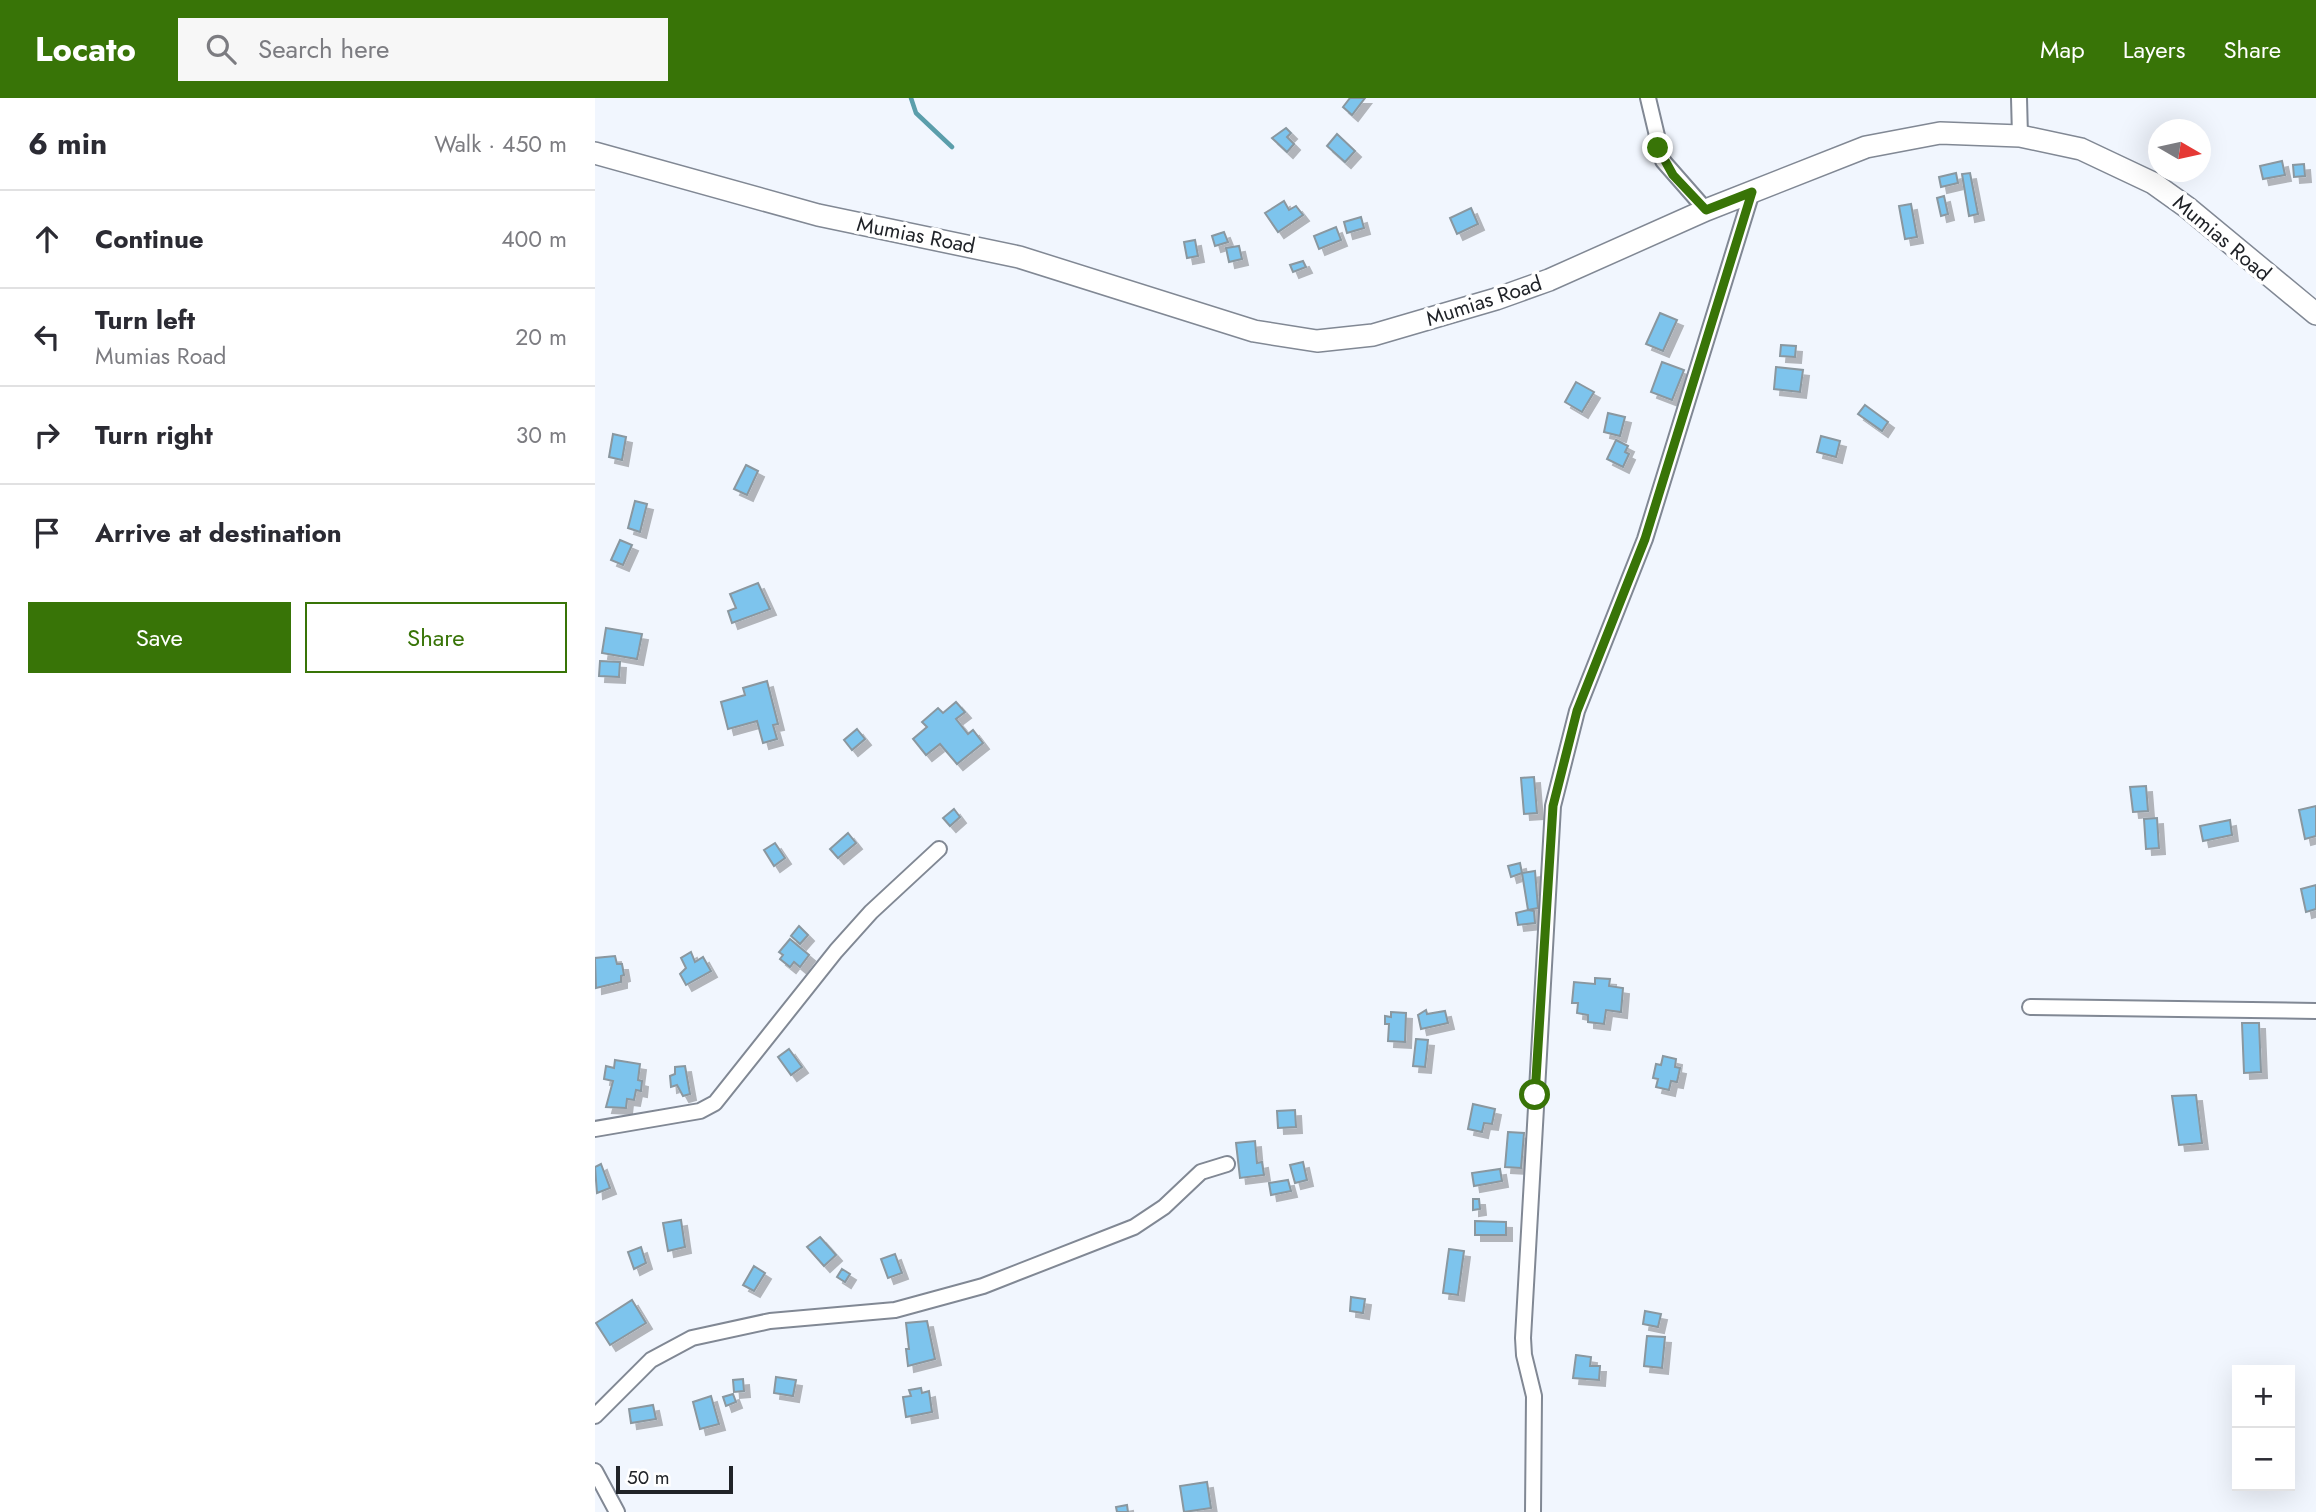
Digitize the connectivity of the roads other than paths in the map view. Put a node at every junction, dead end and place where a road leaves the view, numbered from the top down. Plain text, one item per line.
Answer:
1 (1648, 98) edge
2 (2019, 98) edge
3 (2020, 136) junction
4 (595, 153) edge
5 (1752, 192) junction
6 (1706, 210) junction
7 (2316, 314) edge
8 (939, 849) dead end
9 (2030, 1007) dead end
10 (2316, 1011) edge
11 (595, 1129) edge
12 (1227, 1164) dead end
13 (595, 1416) edge
14 (595, 1471) edge
15 (617, 1512) edge
16 (1534, 1512) edge

1 - 6 street
2 - 3 street
3 - 5 street, Mumias Road
3 - 7 street, Mumias Road
4 - 6 street, Mumias Road
5 - 6 street, Mumias Road
5 - 16 street
8 - 11 street
9 - 10 street
12 - 13 street
14 - 15 street

